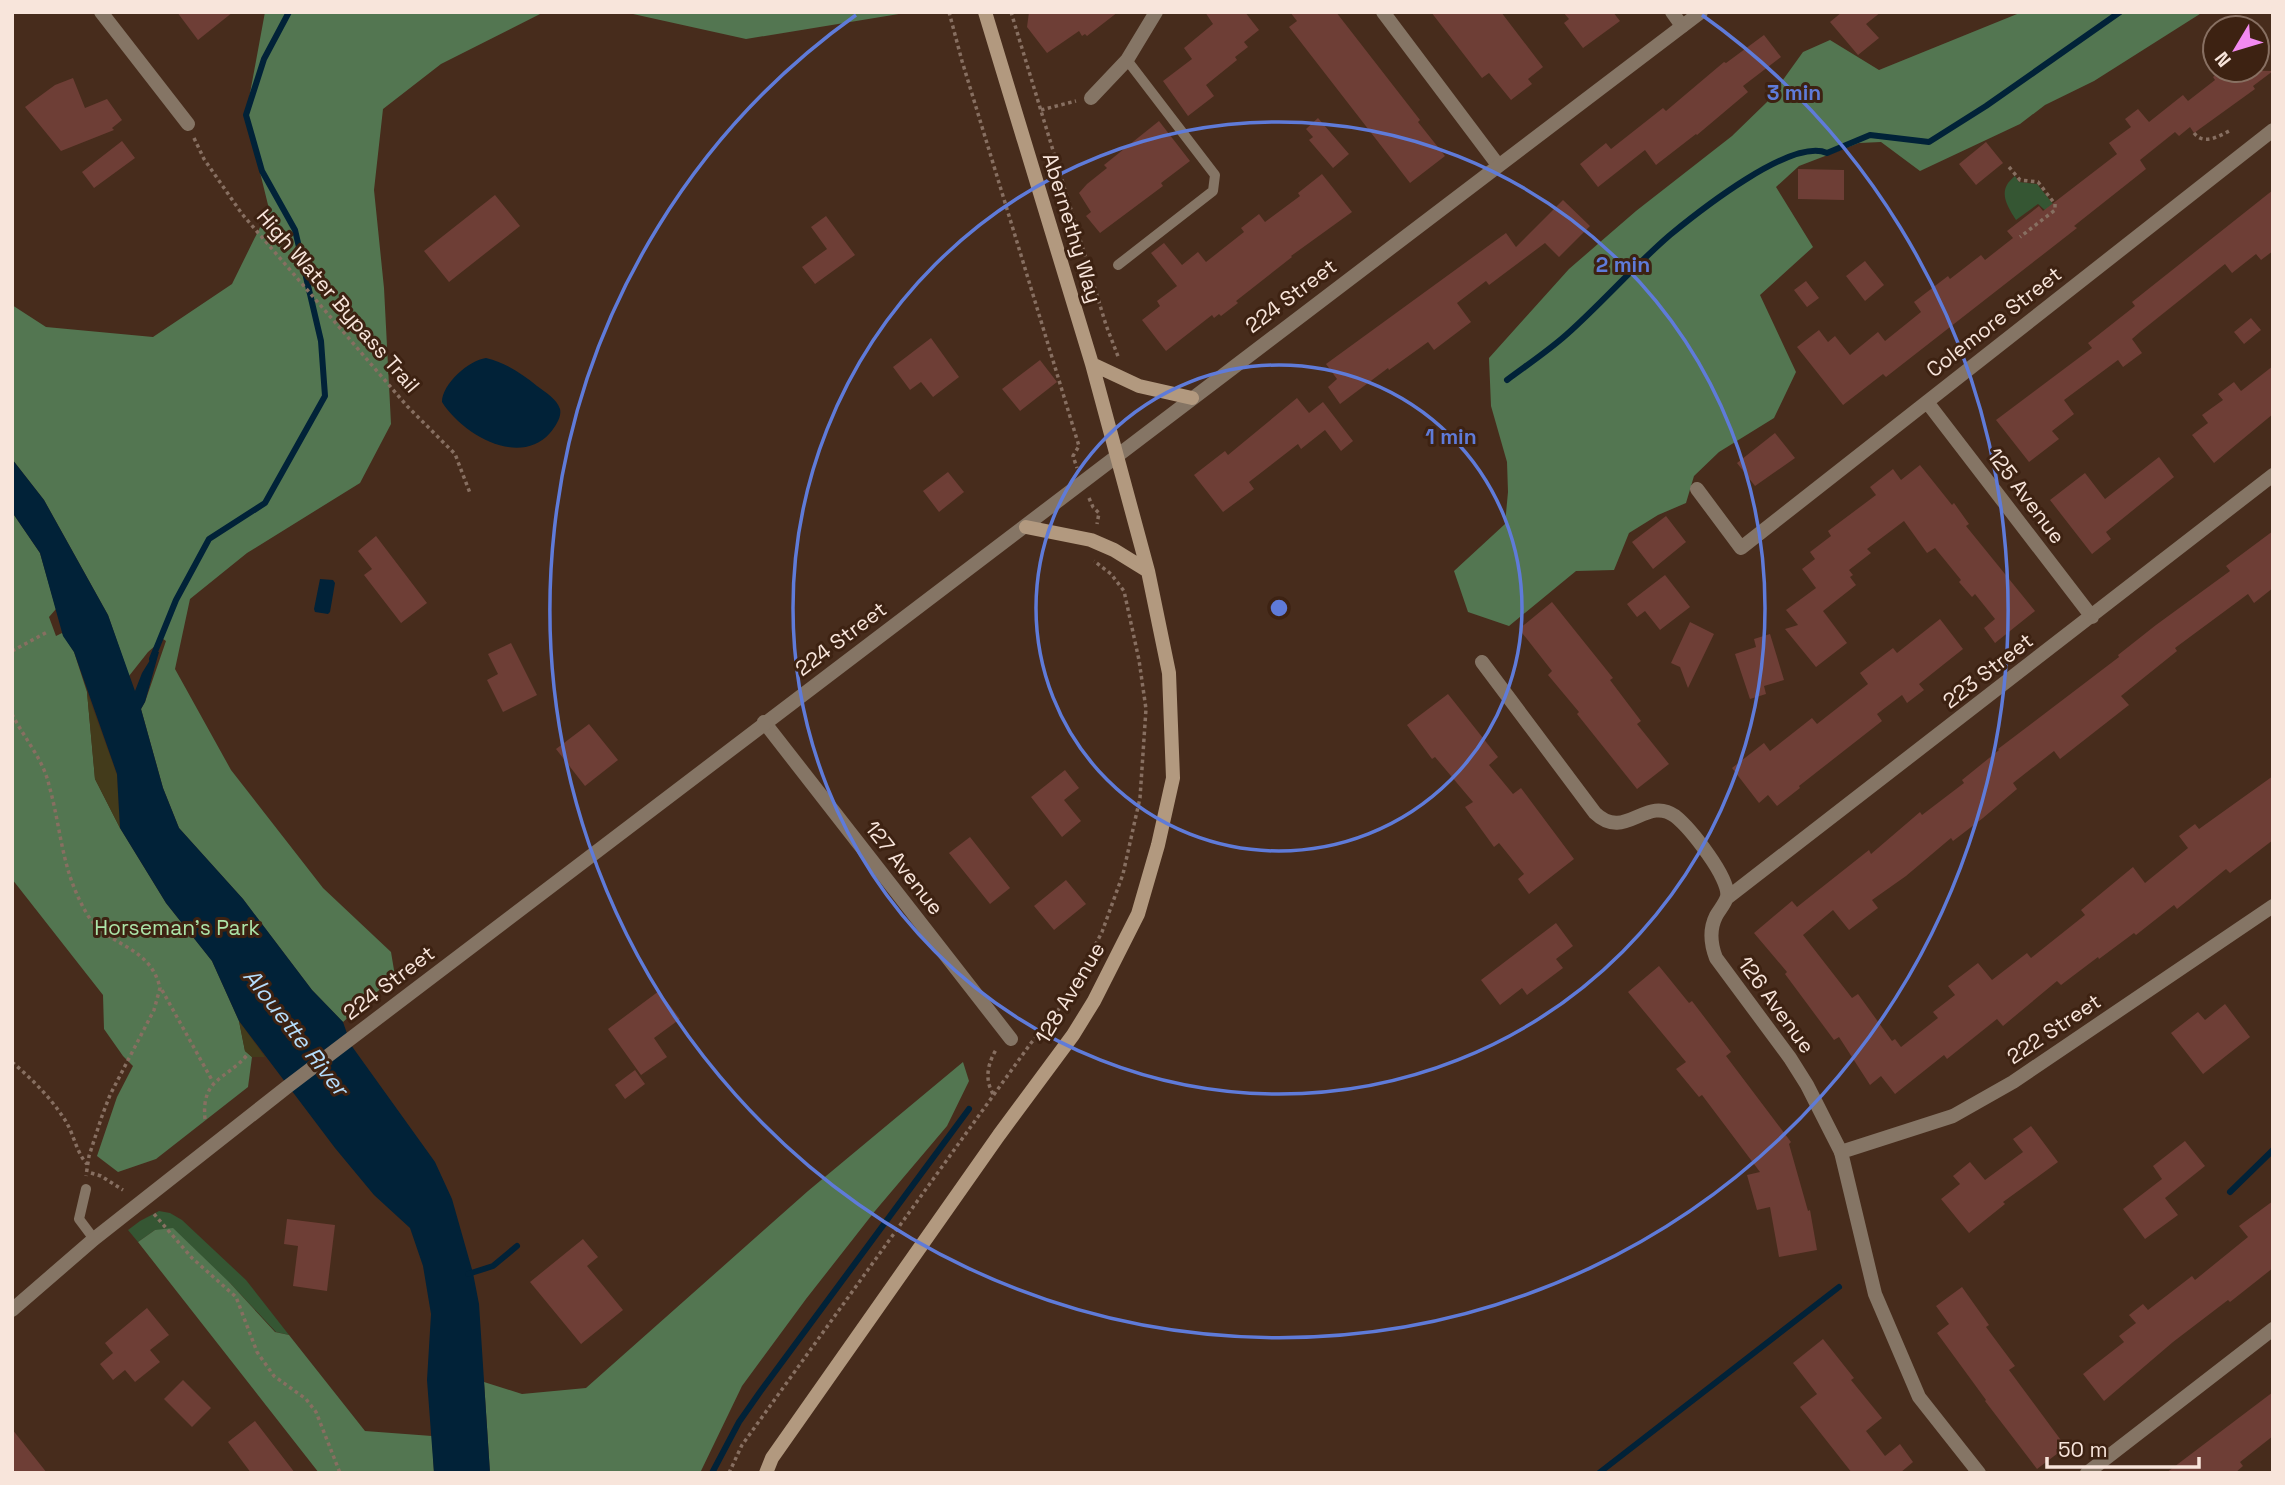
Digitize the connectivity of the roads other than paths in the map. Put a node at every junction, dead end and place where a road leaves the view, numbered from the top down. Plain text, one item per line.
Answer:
1 (101, 12) edge
2 (985, 12) edge
3 (1156, 12) edge
4 (1383, 12) edge
5 (1672, 12) edge
6 (1701, 12) edge
7 (1682, 26) junction
8 (1127, 60) junction
9 (1091, 98) road end
10 (188, 124) road end
11 (2273, 130) edge
12 (1498, 165) junction
13 (1118, 265) dead end
14 (1092, 364) junction
15 (1192, 397) junction
16 (1927, 402) junction
17 (1117, 458) junction
18 (2273, 475) edge
19 (1697, 489) dead end
20 (1026, 527) junction
21 (1147, 571) junction
22 (2092, 617) junction
23 (1482, 662) dead end
24 (764, 722) junction
25 (1727, 898) junction
26 (2273, 906) edge
27 (1009, 1036) road end
28 (1841, 1152) junction
29 (86, 1189) dead end
30 (94, 1239) junction
31 (12, 1310) edge
32 (2273, 1329) edge
33 (766, 1473) edge
34 (1979, 1473) edge
35 (2087, 1473) edge

1 - 10 street
2 - 14 main road, Abernethy Way
3 - 8 street
4 - 12 street
5 - 7 street
6 - 7 street, 224 Street
7 - 12 street, 224 Street
8 - 9 street
8 - 13 lane
11 - 16 street, Colemore Street
12 - 15 street, 224 Street
14 - 15 main road
14 - 17 main road, Abernethy Way
15 - 17 street, 224 Street
16 - 19 street, Colemore Street
16 - 22 street, 125 Avenue
17 - 20 street, 224 Street
17 - 21 main road, 128 Avenue
18 - 22 street, 223 Street
20 - 21 main road
20 - 24 street, 224 Street
21 - 33 main road, 128 Avenue
22 - 25 street, 223 Street
23 - 25 street
24 - 27 street, 127 Avenue
24 - 30 street, 224 Street
25 - 28 street, 126 Avenue
26 - 28 street, 222 Street
28 - 34 street, 126 Avenue
29 - 30 lane
30 - 31 street, 224 Street
32 - 35 street

